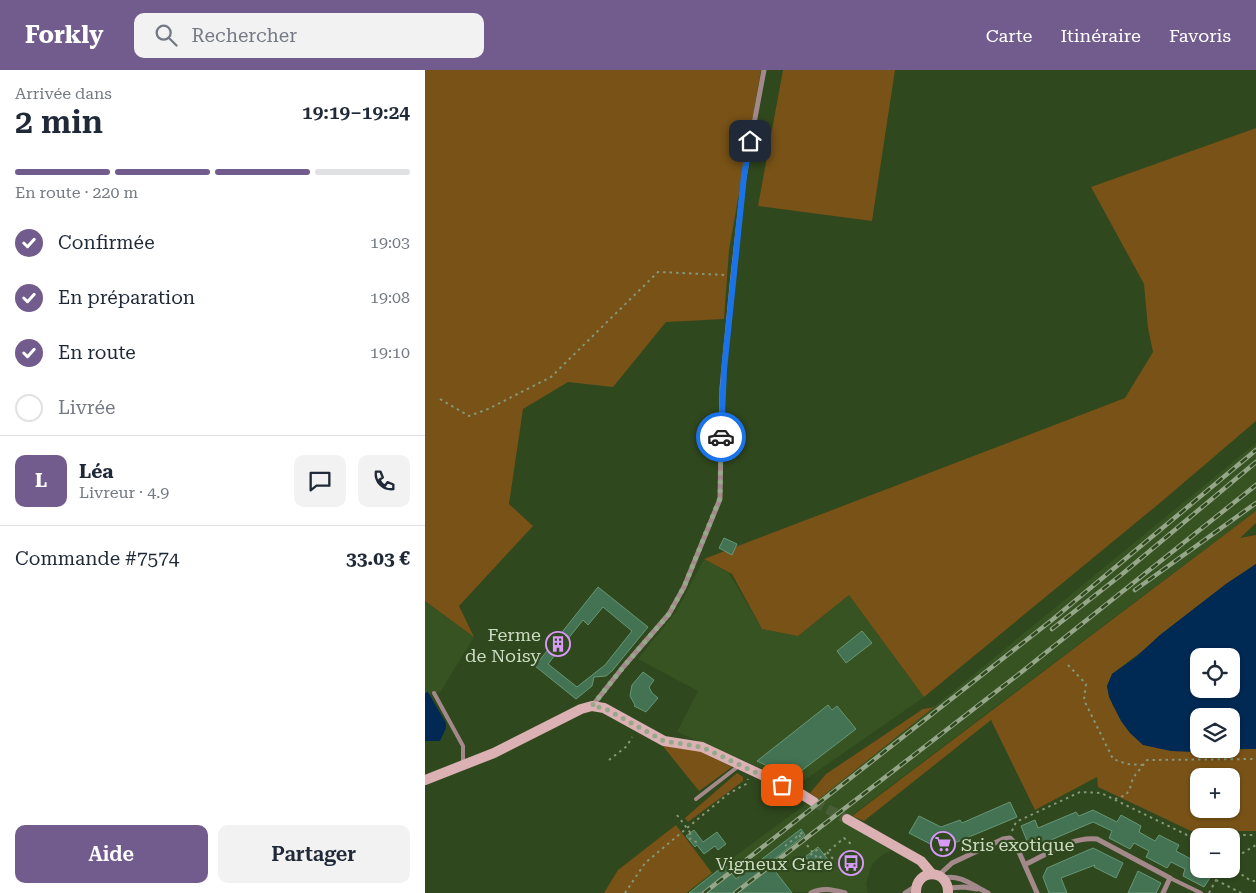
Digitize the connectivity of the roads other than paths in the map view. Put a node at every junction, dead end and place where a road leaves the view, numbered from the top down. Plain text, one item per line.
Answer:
1 (764, 70) edge
2 (435, 693) dead end
3 (592, 706) junction
4 (741, 765) junction
5 (462, 766) junction
6 (425, 780) edge
7 (696, 799) dead end
8 (814, 802) tunnel mouth
9 (847, 819) tunnel mouth
10 (849, 854) dead end
11 (845, 858) dead end
12 (1026, 864) junction
13 (938, 876) junction
14 (1170, 878) junction
15 (917, 889) edge
16 (981, 890) junction
17 (948, 891) edge
18 (811, 893) edge
19 (845, 893) edge
20 (905, 893) edge
21 (988, 893) edge
22 (1037, 893) edge
23 (1163, 893) edge
24 (1201, 893) edge

1 - 3 street
2 - 5 lane
3 - 4 street
3 - 5 street
4 - 7 lane
4 - 8 street
5 - 6 street
9 - 13 street
10 - 11 lane
12 - 13 street
12 - 14 street
12 - 22 street
13 - 15 street
13 - 16 street
13 - 17 street
14 - 23 street
14 - 24 lane
15 - 20 street
16 - 17 street
16 - 21 street
18 - 19 street

